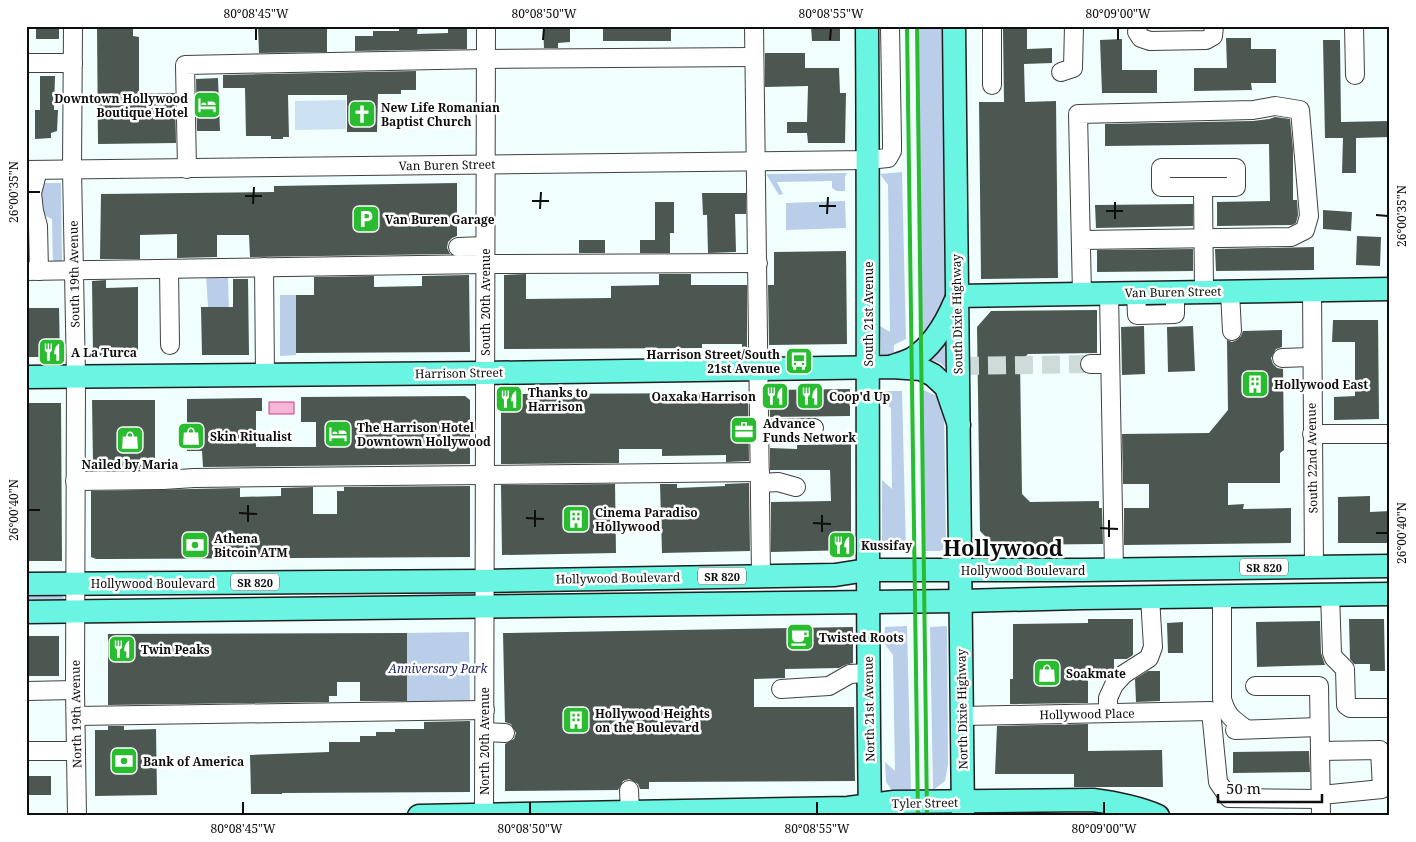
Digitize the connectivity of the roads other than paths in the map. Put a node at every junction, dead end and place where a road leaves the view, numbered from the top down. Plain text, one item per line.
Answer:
1 (73, 26) edge
2 (486, 26) edge
3 (754, 26) edge
4 (867, 26) edge
5 (890, 26) edge
6 (954, 26) edge
7 (992, 26) edge
8 (1074, 26) edge
9 (1138, 26) edge
10 (1214, 26) edge
11 (1354, 26) edge
12 (754, 57) junction
13 (486, 59) junction
14 (26, 63) edge
15 (73, 63) junction
16 (1061, 72) dead end
17 (1355, 75) dead end
18 (992, 85) dead end
19 (868, 160) junction
20 (757, 162) junction
21 (485, 165) junction
22 (72, 169) junction
23 (187, 169) junction
24 (32, 170) edge
25 (1202, 187) dead end
26 (1202, 238) junction
27 (1081, 240) junction
28 (485, 246) junction
29 (458, 247) dead end
30 (758, 263) junction
31 (485, 264) junction
32 (264, 267) junction
33 (169, 269) junction
34 (74, 270) junction
35 (33, 271) edge
36 (1390, 289) edge
37 (1312, 290) junction
38 (1204, 292) junction
39 (1230, 292) junction
40 (1109, 293) junction
41 (1082, 294) junction
42 (957, 296) junction
43 (1232, 331) dead end
44 (170, 345) dead end
45 (1311, 357) junction
46 (1282, 358) dead end
47 (1090, 364) tunnel mouth
48 (1110, 364) junction
49 (892, 367) junction
50 (869, 368) junction
51 (759, 369) junction
52 (484, 373) junction
53 (265, 375) junction
54 (76, 376) junction
55 (26, 377) edge
56 (959, 425) junction
57 (760, 428) junction
58 (814, 428) dead end
59 (1312, 434) junction
60 (1390, 434) edge
61 (484, 476) junction
62 (760, 478) junction
63 (75, 481) junction
64 (796, 487) dead end
65 (1390, 566) edge
66 (1314, 567) junction
67 (867, 570) junction
68 (1107, 570) junction
69 (761, 575) junction
70 (484, 581) junction
71 (76, 583) junction
72 (26, 584) edge
73 (961, 584) junction
74 (1330, 594) junction
75 (1390, 594) edge
76 (1222, 596) junction
77 (1114, 597) junction
78 (1150, 597) junction
79 (867, 602) junction
80 (484, 607) junction
81 (26, 612) edge
82 (76, 612) junction
83 (868, 673) junction
84 (1255, 686) dead end
85 (781, 689) dead end
86 (75, 690) junction
87 (26, 691) edge
88 (1390, 708) edge
89 (485, 710) junction
90 (1108, 713) junction
91 (76, 716) junction
92 (962, 716) junction
93 (1319, 727) junction
94 (1246, 729) junction
95 (1213, 730) junction
96 (485, 732) junction
97 (505, 733) dead end
98 (26, 751) edge
99 (76, 751) junction
100 (1320, 751) junction
101 (629, 790) dead end
102 (1321, 803) edge
103 (1080, 808) edge
104 (963, 809) edge
105 (870, 811) edge
106 (630, 813) junction
107 (764, 813) edge
108 (484, 815) edge
109 (77, 816) edge
110 (419, 816) edge
111 (1158, 816) edge

1 - 15 street, South 19th Avenue
2 - 13 street, South 20th Avenue
3 - 12 street
4 - 19 main road, South 21st Avenue
5 - 19 street, Van Buren Street
6 - 42 main road, South Dixie Highway
7 - 18 street
8 - 16 street
9 - 10 street
11 - 17 street
12 - 13 street
12 - 20 street
13 - 21 street, South 20th Avenue
13 - 23 street
14 - 15 street
15 - 22 street, South 19th Avenue
19 - 20 street, Van Buren Street
19 - 50 main road, South 21st Avenue
20 - 21 street, Van Buren Street
20 - 30 street
21 - 23 street, Van Buren Street
21 - 28 street, South 20th Avenue
22 - 23 street, Van Buren Street
22 - 24 street, Van Buren Street
22 - 34 street, South 19th Avenue
24 - 35 street
25 - 26 street
26 - 27 street
26 - 27 street
26 - 38 street
27 - 41 street
28 - 29 street
28 - 31 street, South 20th Avenue
30 - 31 street
30 - 51 street
31 - 32 street
31 - 52 street, South 20th Avenue
32 - 33 street
32 - 53 street
33 - 34 street
33 - 44 street
34 - 35 street
34 - 54 street, South 19th Avenue
36 - 37 main road, Van Buren Street
37 - 39 main road, Van Buren Street
37 - 45 street, South 22nd Avenue
38 - 39 main road, Van Buren Street
38 - 40 main road, Van Buren Street
39 - 43 street
40 - 41 main road, Van Buren Street
40 - 48 street
41 - 42 main road, Van Buren Street
42 - 49 main road, Harrison Street
42 - 56 main road, South Dixie Highway
45 - 46 street
45 - 59 street, South 22nd Avenue
47 - 48 street
48 - 68 street
49 - 50 main road, Harrison Street
49 - 56 main road, Harrison Street
50 - 51 main road, Harrison Street
50 - 67 main road, South 21st Avenue
51 - 52 main road, Harrison Street
51 - 57 street
52 - 53 main road, Harrison Street
52 - 61 street, South 20th Avenue
53 - 54 main road, Harrison Street
54 - 55 main road, Harrison Street
54 - 63 street, South 19th Avenue
56 - 73 main road, South Dixie Highway
57 - 58 street
57 - 62 street
59 - 60 street
59 - 66 street, South 22nd Avenue
61 - 62 street
61 - 63 street
61 - 70 street, South 20th Avenue
62 - 64 street
62 - 69 street
63 - 71 street, South 19th Avenue
65 - 66 main road, Hollywood Boulevard / SR 820
66 - 68 main road, Hollywood Boulevard / SR 820
67 - 69 main road, Hollywood Boulevard / SR 820
67 - 73 main road, Hollywood Boulevard / SR 820
67 - 79 main road, South 21st Avenue
68 - 73 main road, Hollywood Boulevard / SR 820
68 - 77 main road
69 - 70 main road, Hollywood Boulevard / SR 820
70 - 71 main road, Hollywood Boulevard / SR 820
70 - 80 street, South 20th Avenue
71 - 72 main road, Hollywood Boulevard / SR 820
71 - 82 street, South 19th Avenue
73 - 77 main road, Hollywood Boulevard / SR 820
73 - 79 main road, Hollywood Boulevard / SR 820
73 - 92 main road, North Dixie Highway
74 - 75 main road, Hollywood Boulevard / SR 820
74 - 76 main road, Hollywood Boulevard / SR 820
74 - 88 street
76 - 78 main road, Hollywood Boulevard / SR 820
76 - 94 street
77 - 78 main road, Hollywood Boulevard / SR 820
78 - 90 street
79 - 80 main road, Hollywood Boulevard / SR 820
79 - 83 main road, North 21st Avenue
80 - 82 main road, Hollywood Boulevard / SR 820
80 - 89 street, North 20th Avenue
81 - 82 main road, Hollywood Boulevard / SR 820
82 - 86 street, North 19th Avenue
83 - 85 street
83 - 105 main road, North 21st Avenue
84 - 93 street
86 - 87 street
86 - 91 street, North 19th Avenue
89 - 91 street
89 - 96 street, North 20th Avenue
90 - 92 street, Hollywood Place
90 - 95 street, Hollywood Place
91 - 99 street, North 19th Avenue
92 - 104 main road, North Dixie Highway
93 - 94 street
93 - 100 street
94 - 95 street
95 - 102 street
96 - 97 street
96 - 108 street, North 20th Avenue
98 - 99 street
99 - 109 street, North 19th Avenue
100 - 102 street
100 - 102 street
101 - 106 street
103 - 104 main road, Tyler Street
103 - 111 main road, Tyler Street
104 - 105 main road, Tyler Street
105 - 107 main road, Tyler Street
106 - 107 main road, Tyler Street
106 - 108 main road, Tyler Street
108 - 110 main road, Tyler Street

